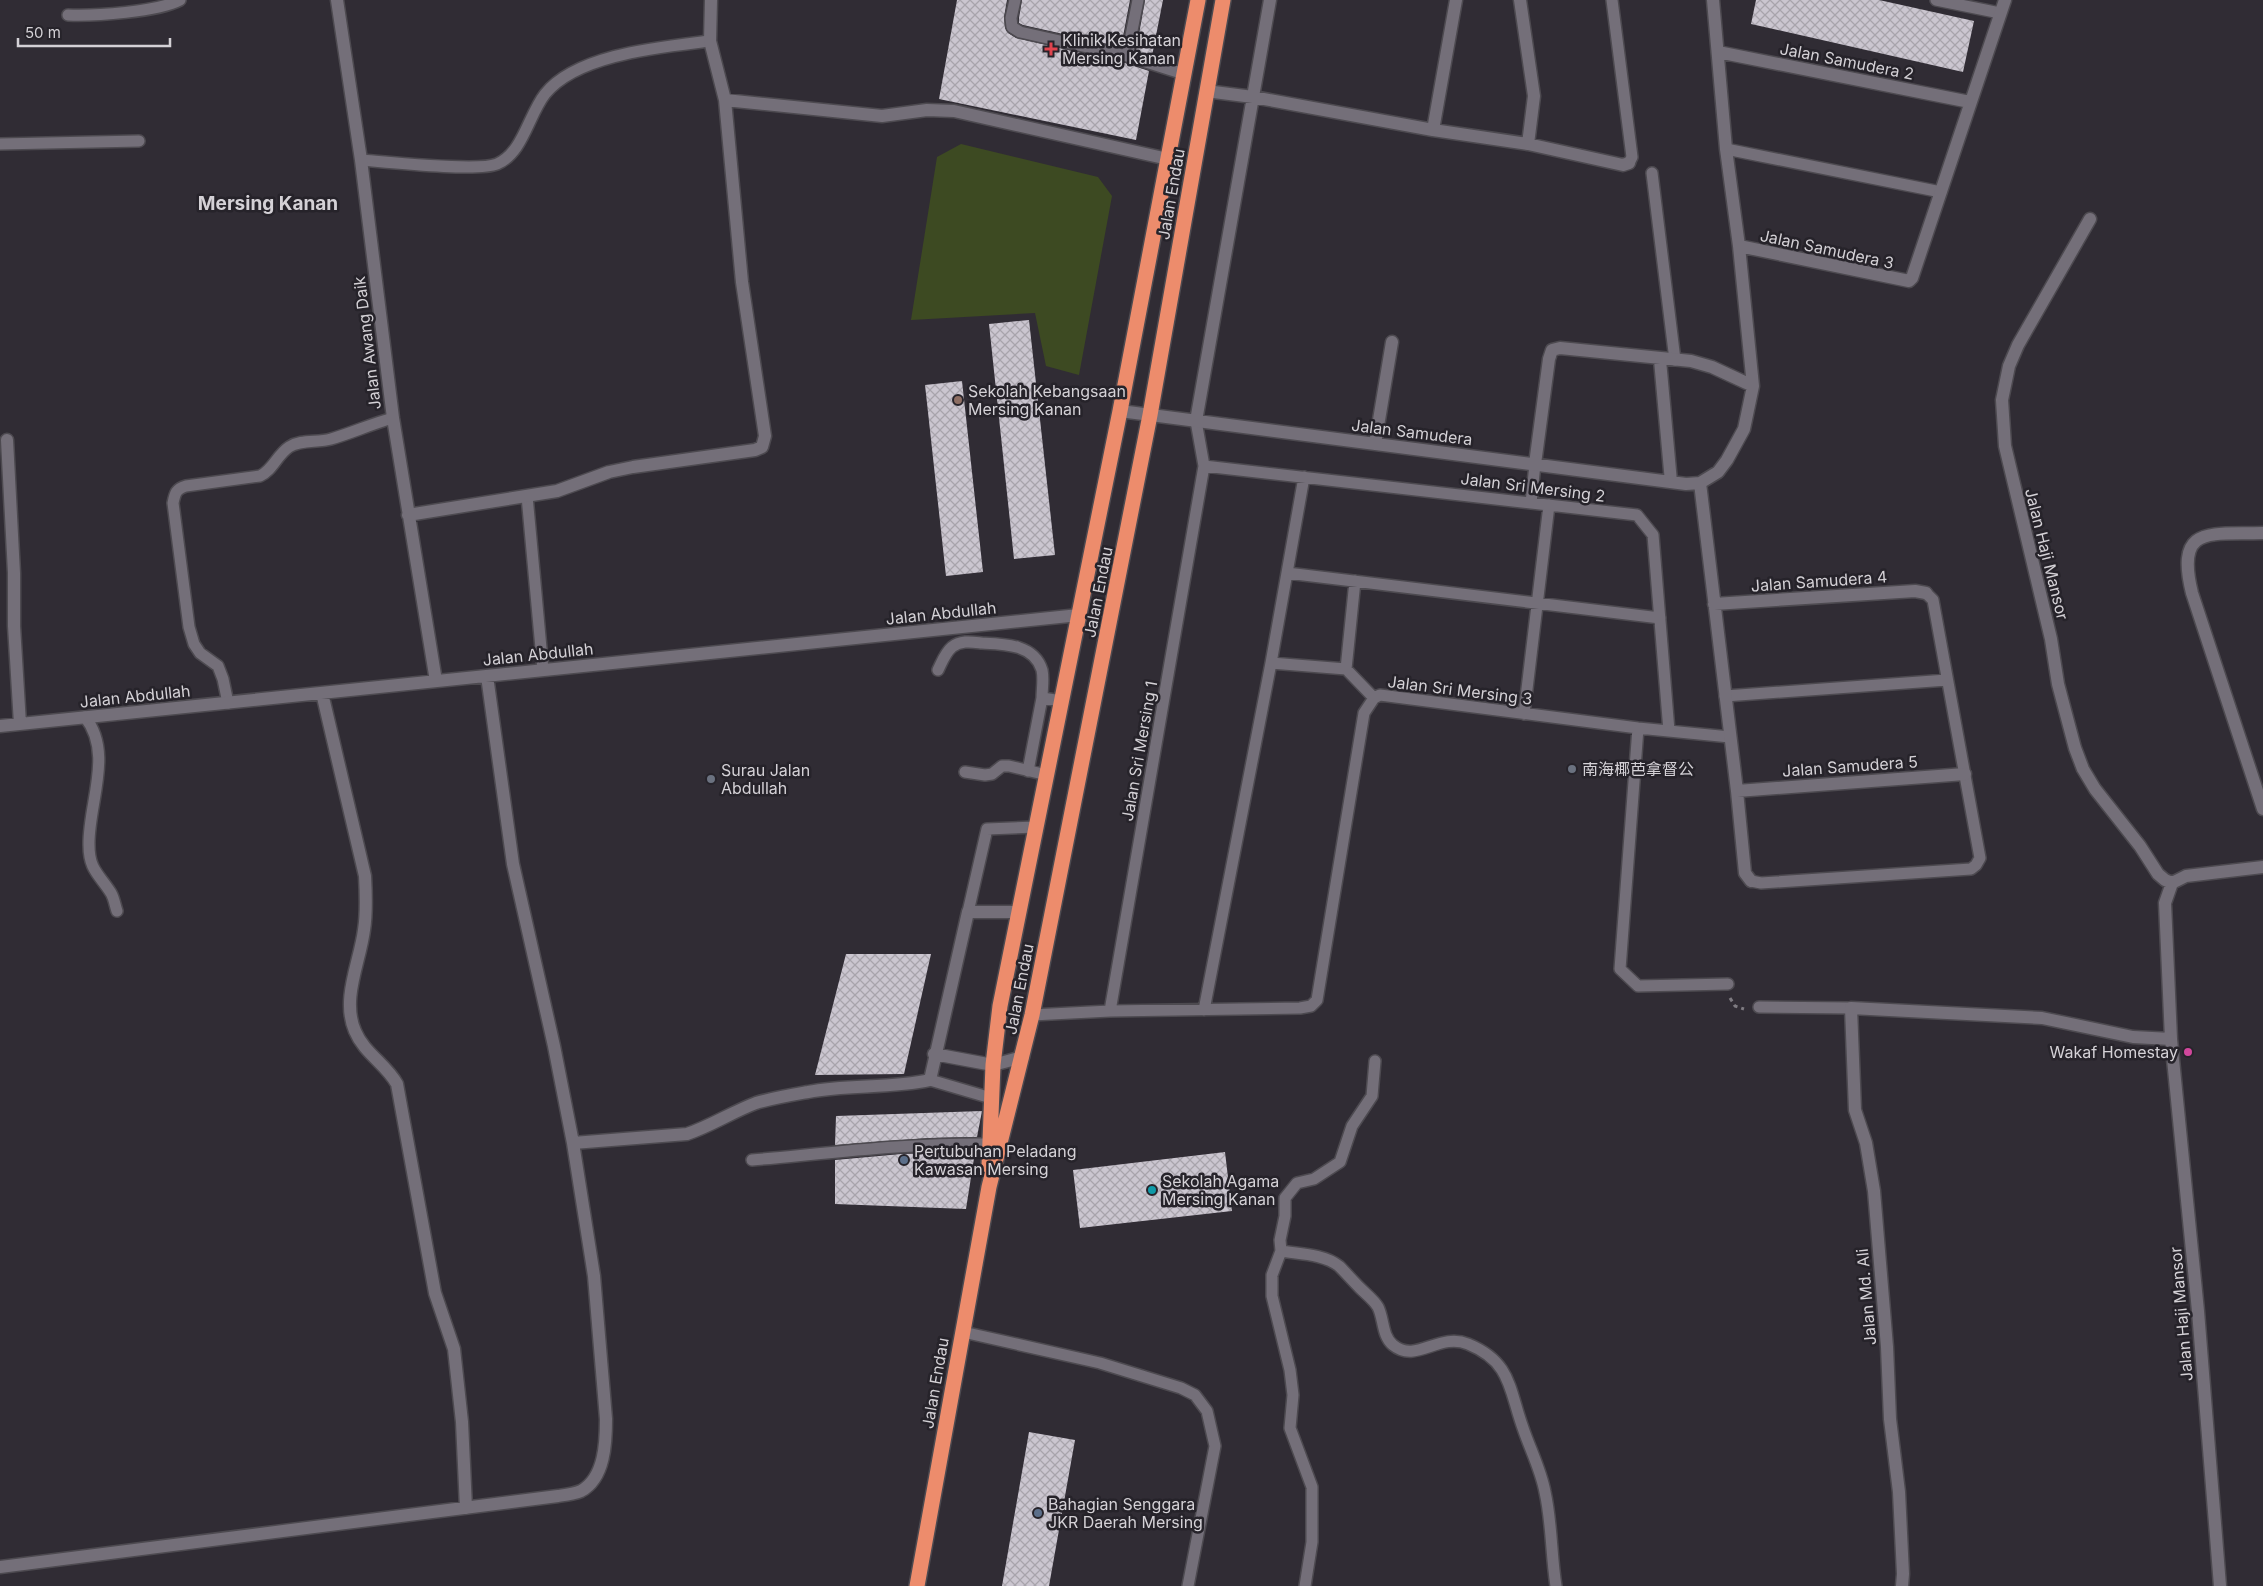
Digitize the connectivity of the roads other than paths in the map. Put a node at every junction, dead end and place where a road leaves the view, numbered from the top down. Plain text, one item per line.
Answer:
1 (180, 0) edge
2 (336, 0) edge
3 (711, 0) edge
4 (1015, 0) edge
5 (1138, 0) edge
6 (1198, 0) edge
7 (1223, 0) edge
8 (1270, 0) edge
9 (1456, 0) edge
10 (1520, 0) edge
11 (1612, 0) edge
12 (1713, 0) edge
13 (1936, 0) edge
14 (2005, 0) edge
15 (2000, 13) junction
16 (68, 15) dead end
17 (710, 41) junction
18 (1718, 52) junction
19 (1127, 56) junction
20 (1184, 74) junction
21 (1206, 91) junction
22 (1253, 97) junction
23 (725, 100) junction
24 (1970, 102) junction
25 (1434, 130) junction
26 (139, 141) dead end
27 (0, 144) edge
28 (1528, 144) junction
29 (1726, 149) junction
30 (1168, 159) junction
31 (361, 160) junction
32 (1629, 163) joint
33 (1652, 174) dead end
34 (1941, 192) junction
35 (2090, 219) dead end
36 (1739, 246) junction
37 (1392, 342) dead end
38 (1660, 360) junction
39 (1675, 360) junction
40 (1753, 386) junction
41 (1120, 411) junction
42 (1150, 415) junction
43 (393, 418) junction
44 (1196, 421) junction
45 (7, 440) dead end
46 (1375, 444) junction
47 (1535, 464) junction
48 (1204, 466) junction
49 (1304, 477) junction
50 (1671, 482) junction
51 (1700, 483) junction
52 (527, 496) junction
53 (1531, 503) junction
54 (1549, 505) junction
55 (408, 515) junction
56 (2263, 533) edge
57 (1287, 573) junction
58 (1355, 581) junction
59 (1926, 593) joint
60 (1537, 603) junction
61 (1714, 604) junction
62 (1079, 615) junction
63 (1660, 618) junction
64 (1271, 663) junction
65 (1346, 669) junction
66 (543, 670) junction
67 (938, 670) dead end
68 (487, 676) junction
69 (1947, 680) junction
70 (436, 681) junction
71 (322, 693) junction
72 (1725, 696) junction
73 (1042, 698) junction
74 (1374, 698) junction
75 (1062, 701) junction
76 (228, 702) junction
77 (1524, 714) junction
78 (85, 717) junction
79 (20, 724) junction
80 (0, 726) edge
81 (1638, 728) junction
82 (1669, 731) junction
83 (1730, 737) junction
84 (1028, 771) junction
85 (965, 772) dead end
86 (1965, 774) junction
87 (1047, 775) junction
88 (1737, 791) junction
89 (2263, 809) edge
90 (1036, 827) junction
91 (2263, 867) edge
92 (1752, 881) joint
93 (2172, 883) junction
94 (117, 911) dead end
95 (968, 912) junction
96 (1019, 912) junction
97 (1728, 984) road end
98 (1759, 1008) road end
99 (1851, 1008) junction
100 (1204, 1010) junction
101 (1110, 1011) junction
102 (1032, 1015) junction
103 (2171, 1039) junction
104 (934, 1054) junction
105 (1023, 1057) junction
106 (1375, 1061) dead end
107 (994, 1065) junction
108 (930, 1080) junction
109 (992, 1098) junction
110 (573, 1143) junction
111 (989, 1144) junction
112 (752, 1160) dead end
113 (989, 1187) junction
114 (1281, 1251) junction
115 (962, 1332) junction
116 (466, 1508) junction
117 (0, 1567) edge
118 (917, 1586) edge
119 (1188, 1586) edge
120 (1305, 1586) edge
121 (1556, 1586) edge
122 (1902, 1586) edge
123 (2220, 1586) edge

1 - 16 lane
2 - 31 street, Jalan Awang Daik
3 - 17 street
4 - 19 lane
5 - 19 lane
6 - 20 highway, Jalan Endau
7 - 21 highway, Jalan Endau
8 - 22 street
9 - 25 street
10 - 28 street
11 - 32 lane
12 - 18 street
13 - 15 lane
14 - 15 street
15 - 24 street
17 - 23 street
17 - 31 lane
18 - 24 street, Jalan Samudera 2
18 - 29 street
19 - 20 lane
20 - 30 highway, Jalan Endau
21 - 22 street
21 - 42 highway, Jalan Endau
22 - 25 street
22 - 44 street
23 - 30 street
23 - 52 street
24 - 34 street
25 - 28 street
26 - 27 lane
28 - 32 street
29 - 34 lane
29 - 36 street
30 - 41 highway, Jalan Endau
31 - 43 street, Jalan Awang Daik
33 - 39 lane
34 - 36 street, Jalan Samudera 3
35 - 93 street, Jalan Haji Mansor
36 - 40 street
37 - 46 street
38 - 39 street
38 - 47 street
38 - 50 street
39 - 40 street
40 - 51 street
41 - 42 street, Jalan Samudera
41 - 62 highway, Jalan Endau
42 - 44 street, Jalan Samudera
42 - 102 highway, Jalan Endau
43 - 55 street, Jalan Awang Daik
43 - 76 lane
44 - 46 street, Jalan Samudera
44 - 48 lane, Jalan Sri Mersing 1
45 - 79 street
46 - 47 street, Jalan Samudera
47 - 50 street, Jalan Samudera
47 - 53 lane
48 - 49 lane, Jalan Sri Mersing 2
48 - 101 lane, Jalan Sri Mersing 1
49 - 53 lane, Jalan Sri Mersing 2
49 - 57 lane
50 - 51 street, Jalan Samudera
51 - 61 street
52 - 55 street
52 - 66 lane
53 - 54 lane, Jalan Sri Mersing 2
54 - 60 lane
54 - 63 lane, Jalan Sri Mersing 2
55 - 70 street, Jalan Awang Daik
56 - 89 street
57 - 58 lane
57 - 64 lane
58 - 60 lane
58 - 65 lane
59 - 61 street, Jalan Samudera 4
59 - 69 lane
60 - 63 lane
60 - 77 lane
61 - 72 street
62 - 66 street, Jalan Abdullah
62 - 75 highway, Jalan Endau
63 - 82 lane, Jalan Sri Mersing 2
64 - 65 lane
64 - 100 lane
65 - 74 lane
66 - 68 street, Jalan Abdullah
67 - 73 lane
68 - 70 street, Jalan Abdullah
68 - 110 street
69 - 72 lane
69 - 86 lane
70 - 71 street, Jalan Abdullah
71 - 76 street, Jalan Abdullah
71 - 116 street
72 - 83 street
73 - 75 lane
73 - 84 lane
74 - 77 lane, Jalan Sri Mersing 3
74 - 100 lane, Jalan Sri Mersing 3
75 - 87 highway, Jalan Endau
76 - 78 street, Jalan Abdullah
77 - 81 lane, Jalan Sri Mersing 3
78 - 79 street, Jalan Abdullah
78 - 94 lane
79 - 80 street, Jalan Abdullah
81 - 82 lane, Jalan Sri Mersing 3
81 - 97 lane
82 - 83 lane, Jalan Sri Mersing 3
83 - 88 street
84 - 85 lane
84 - 87 lane
86 - 88 street, Jalan Samudera 5
86 - 92 lane
87 - 90 highway, Jalan Endau
88 - 92 street
90 - 95 lane
90 - 96 highway, Jalan Endau
91 - 93 street
93 - 103 street, Jalan Haji Mansor
95 - 96 street
95 - 104 street
96 - 107 highway, Jalan Endau
98 - 99 lane
99 - 103 street
99 - 122 street, Jalan Md. Ali
100 - 101 lane
101 - 102 lane
102 - 105 highway, Jalan Endau
103 - 123 street, Jalan Haji Mansor
104 - 107 street
104 - 108 street
105 - 107 street
105 - 113 highway, Jalan Endau
106 - 114 lane
107 - 109 highway, Jalan Endau
108 - 109 lane
108 - 110 street
109 - 111 highway, Jalan Endau
110 - 116 street
111 - 112 lane
111 - 113 highway, Jalan Endau
113 - 115 highway, Jalan Endau
114 - 120 lane
114 - 121 lane
115 - 118 highway, Jalan Endau
115 - 119 lane
116 - 117 street

